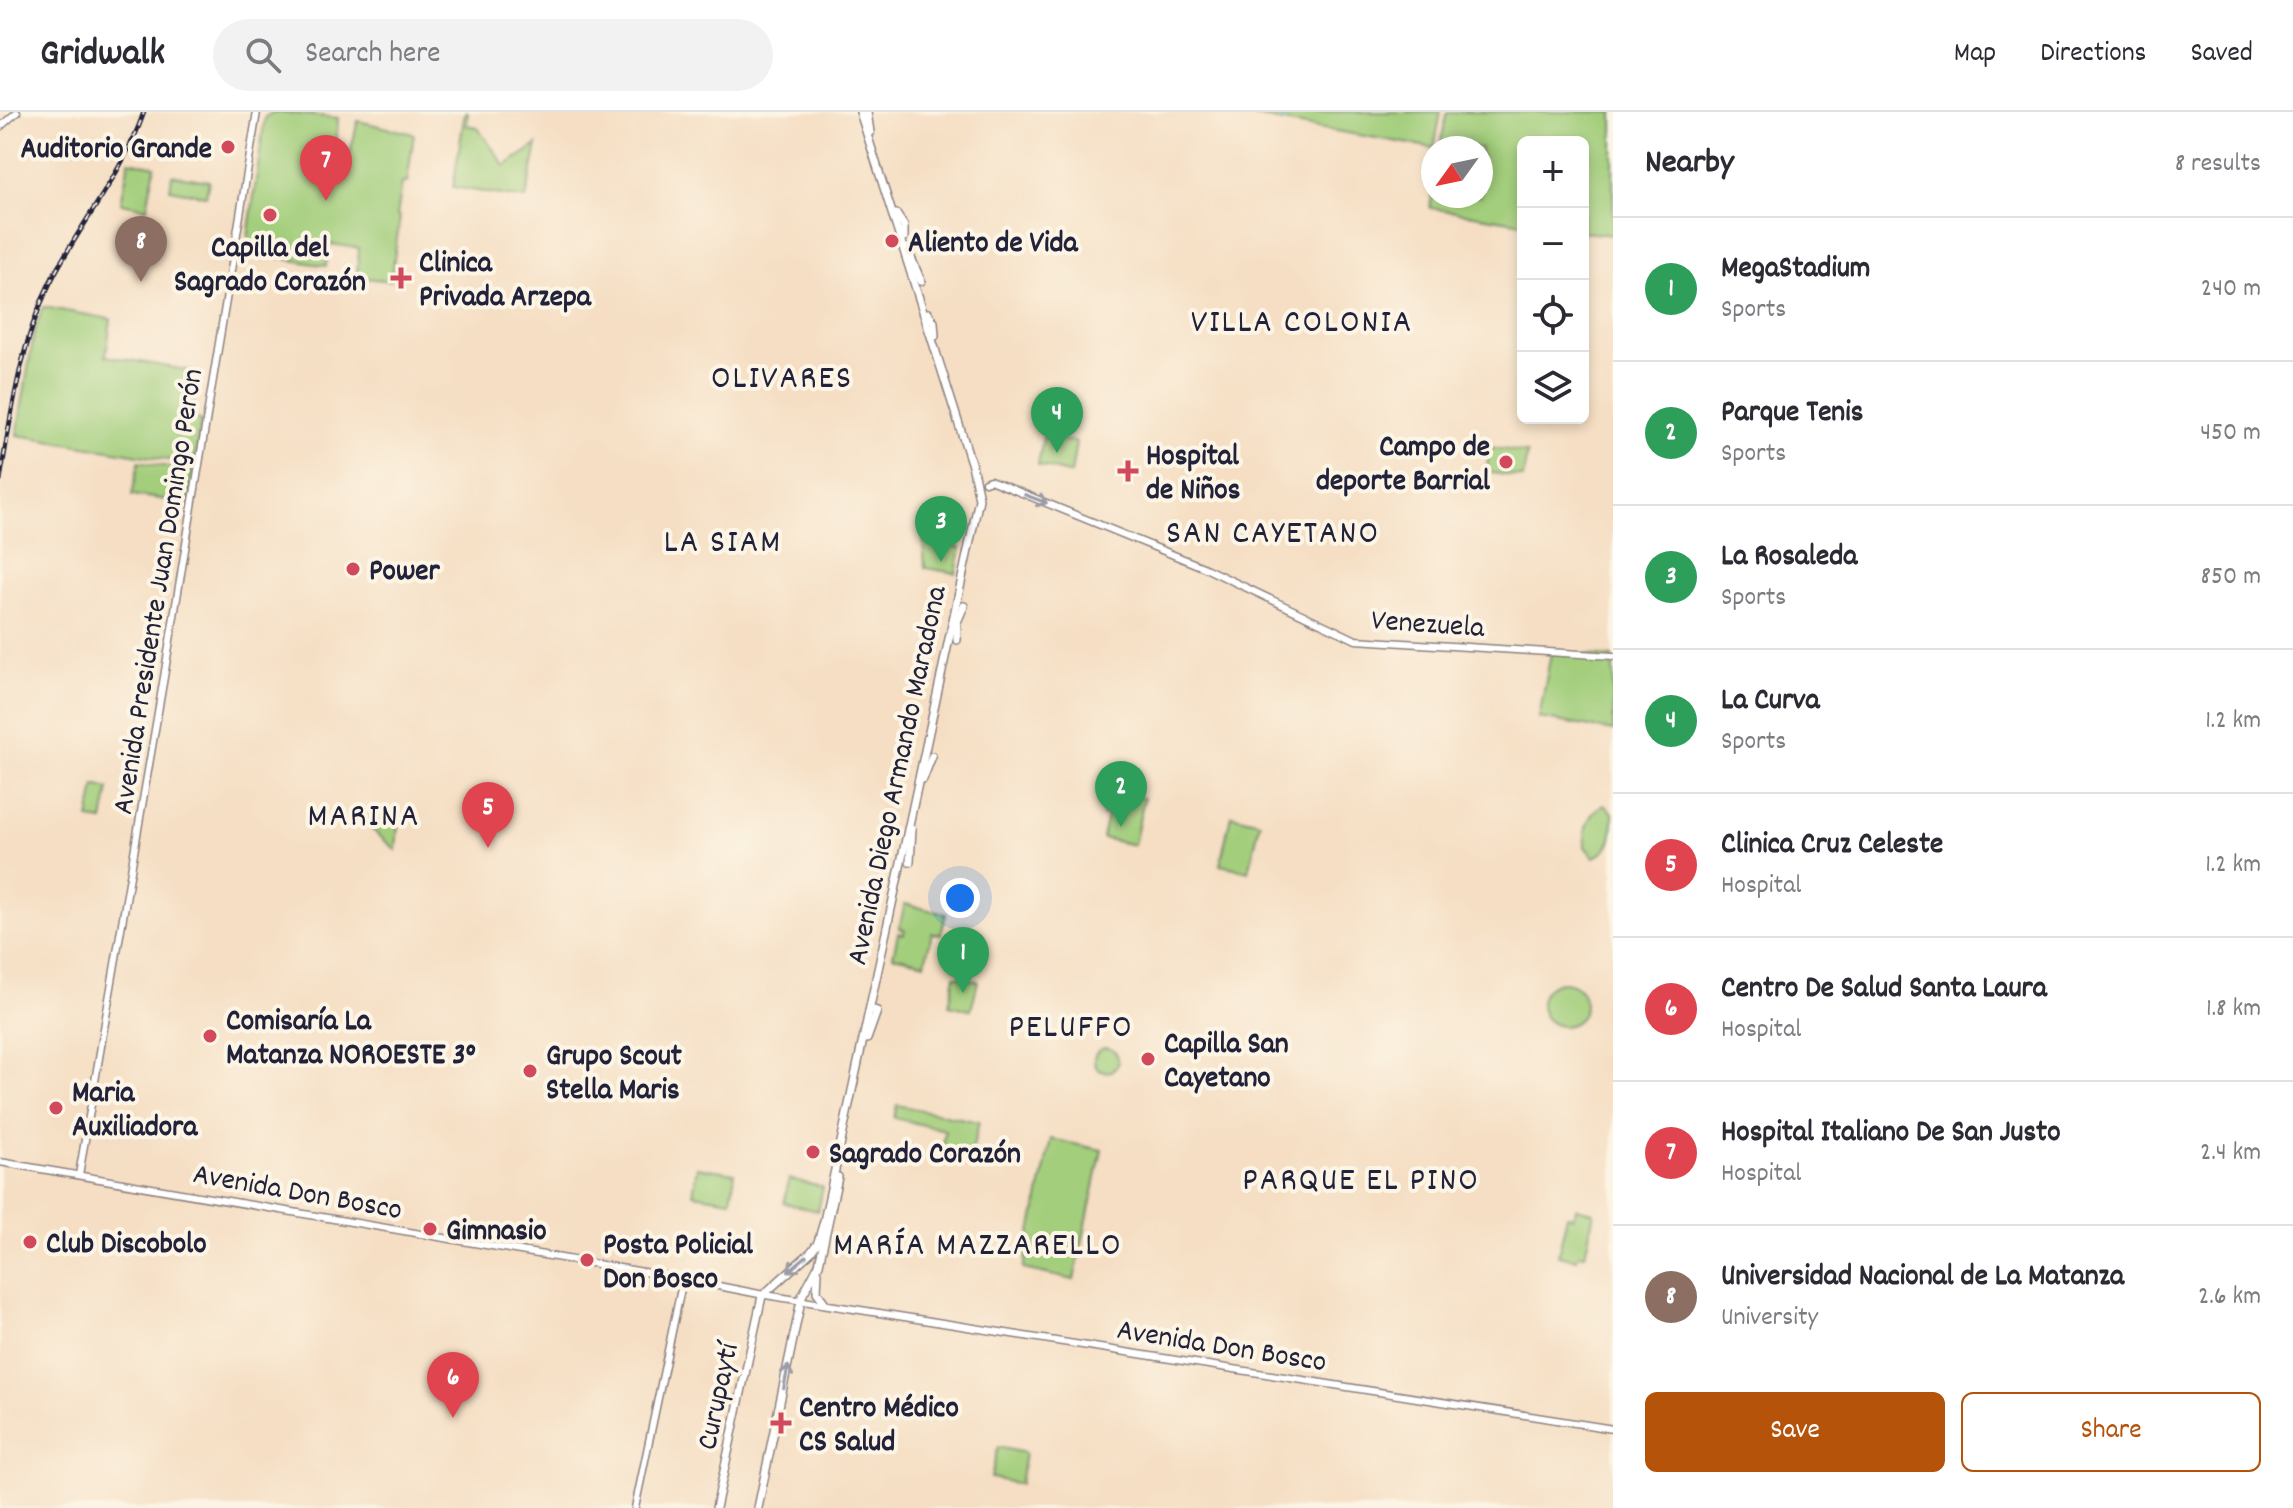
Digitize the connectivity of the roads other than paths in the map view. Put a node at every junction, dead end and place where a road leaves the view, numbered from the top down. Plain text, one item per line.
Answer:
1 (17, 112) edge
2 (257, 112) edge
3 (864, 112) edge
4 (0, 127) edge
5 (907, 248) junction
6 (921, 281) dead end
7 (985, 482) dead end
8 (964, 606) dead end
9 (957, 622) junction
10 (957, 640) dead end
11 (1613, 656) edge
12 (928, 721) dead end
13 (926, 747) junction
14 (932, 756) dead end
15 (923, 779) junction
16 (912, 829) junction
17 (910, 862) dead end
18 (861, 1059) junction
19 (845, 1107) dead end
20 (848, 1132) junction
21 (0, 1162) edge
22 (79, 1175) junction
23 (819, 1264) junction
24 (683, 1279) junction
25 (765, 1292) junction
26 (802, 1298) junction
27 (825, 1303) junction
28 (1613, 1429) edge
29 (635, 1508) edge
30 (716, 1508) edge
31 (758, 1508) edge

1 - 4 main road
2 - 22 main road, Avenida Presidente Juan Domingo Perón
3 - 5 main road, Avenida Diego Armando Maradona
3 - 13 main road, Avenida Diego Armando Maradona
5 - 6 main road
5 - 9 main road, Avenida Diego Armando Maradona
7 -> 11 main road, Venezuela
8 - 9 main road
9 - 10 main road
9 - 15 main road, Avenida Diego Armando Maradona
12 - 13 main road
13 - 18 main road, Avenida Diego Armando Maradona
14 - 15 main road
15 - 16 main road, Avenida Diego Armando Maradona
16 - 17 main road
16 - 18 main road, Avenida Diego Armando Maradona
18 - 20 main road, Avenida Diego Armando Maradona
19 - 20 main road
20 - 23 main road, Avenida Diego Armando Maradona
20 -> 25 main road, Avenida Diego Armando Maradona
21 - 22 main road, Avenida Don Bosco
22 - 24 main road, Avenida Don Bosco
23 - 26 main road, Avenida Diego Armando Maradona
23 - 27 main road
24 - 25 main road, Avenida Don Bosco
24 - 29 main road
25 - 26 main road, Avenida Don Bosco
25 - 30 main road, Curupaytí
26 - 27 main road, Avenida Don Bosco
31 -> 26 main road, Avenida Diego Armando Maradona
27 - 28 main road, Avenida Don Bosco

